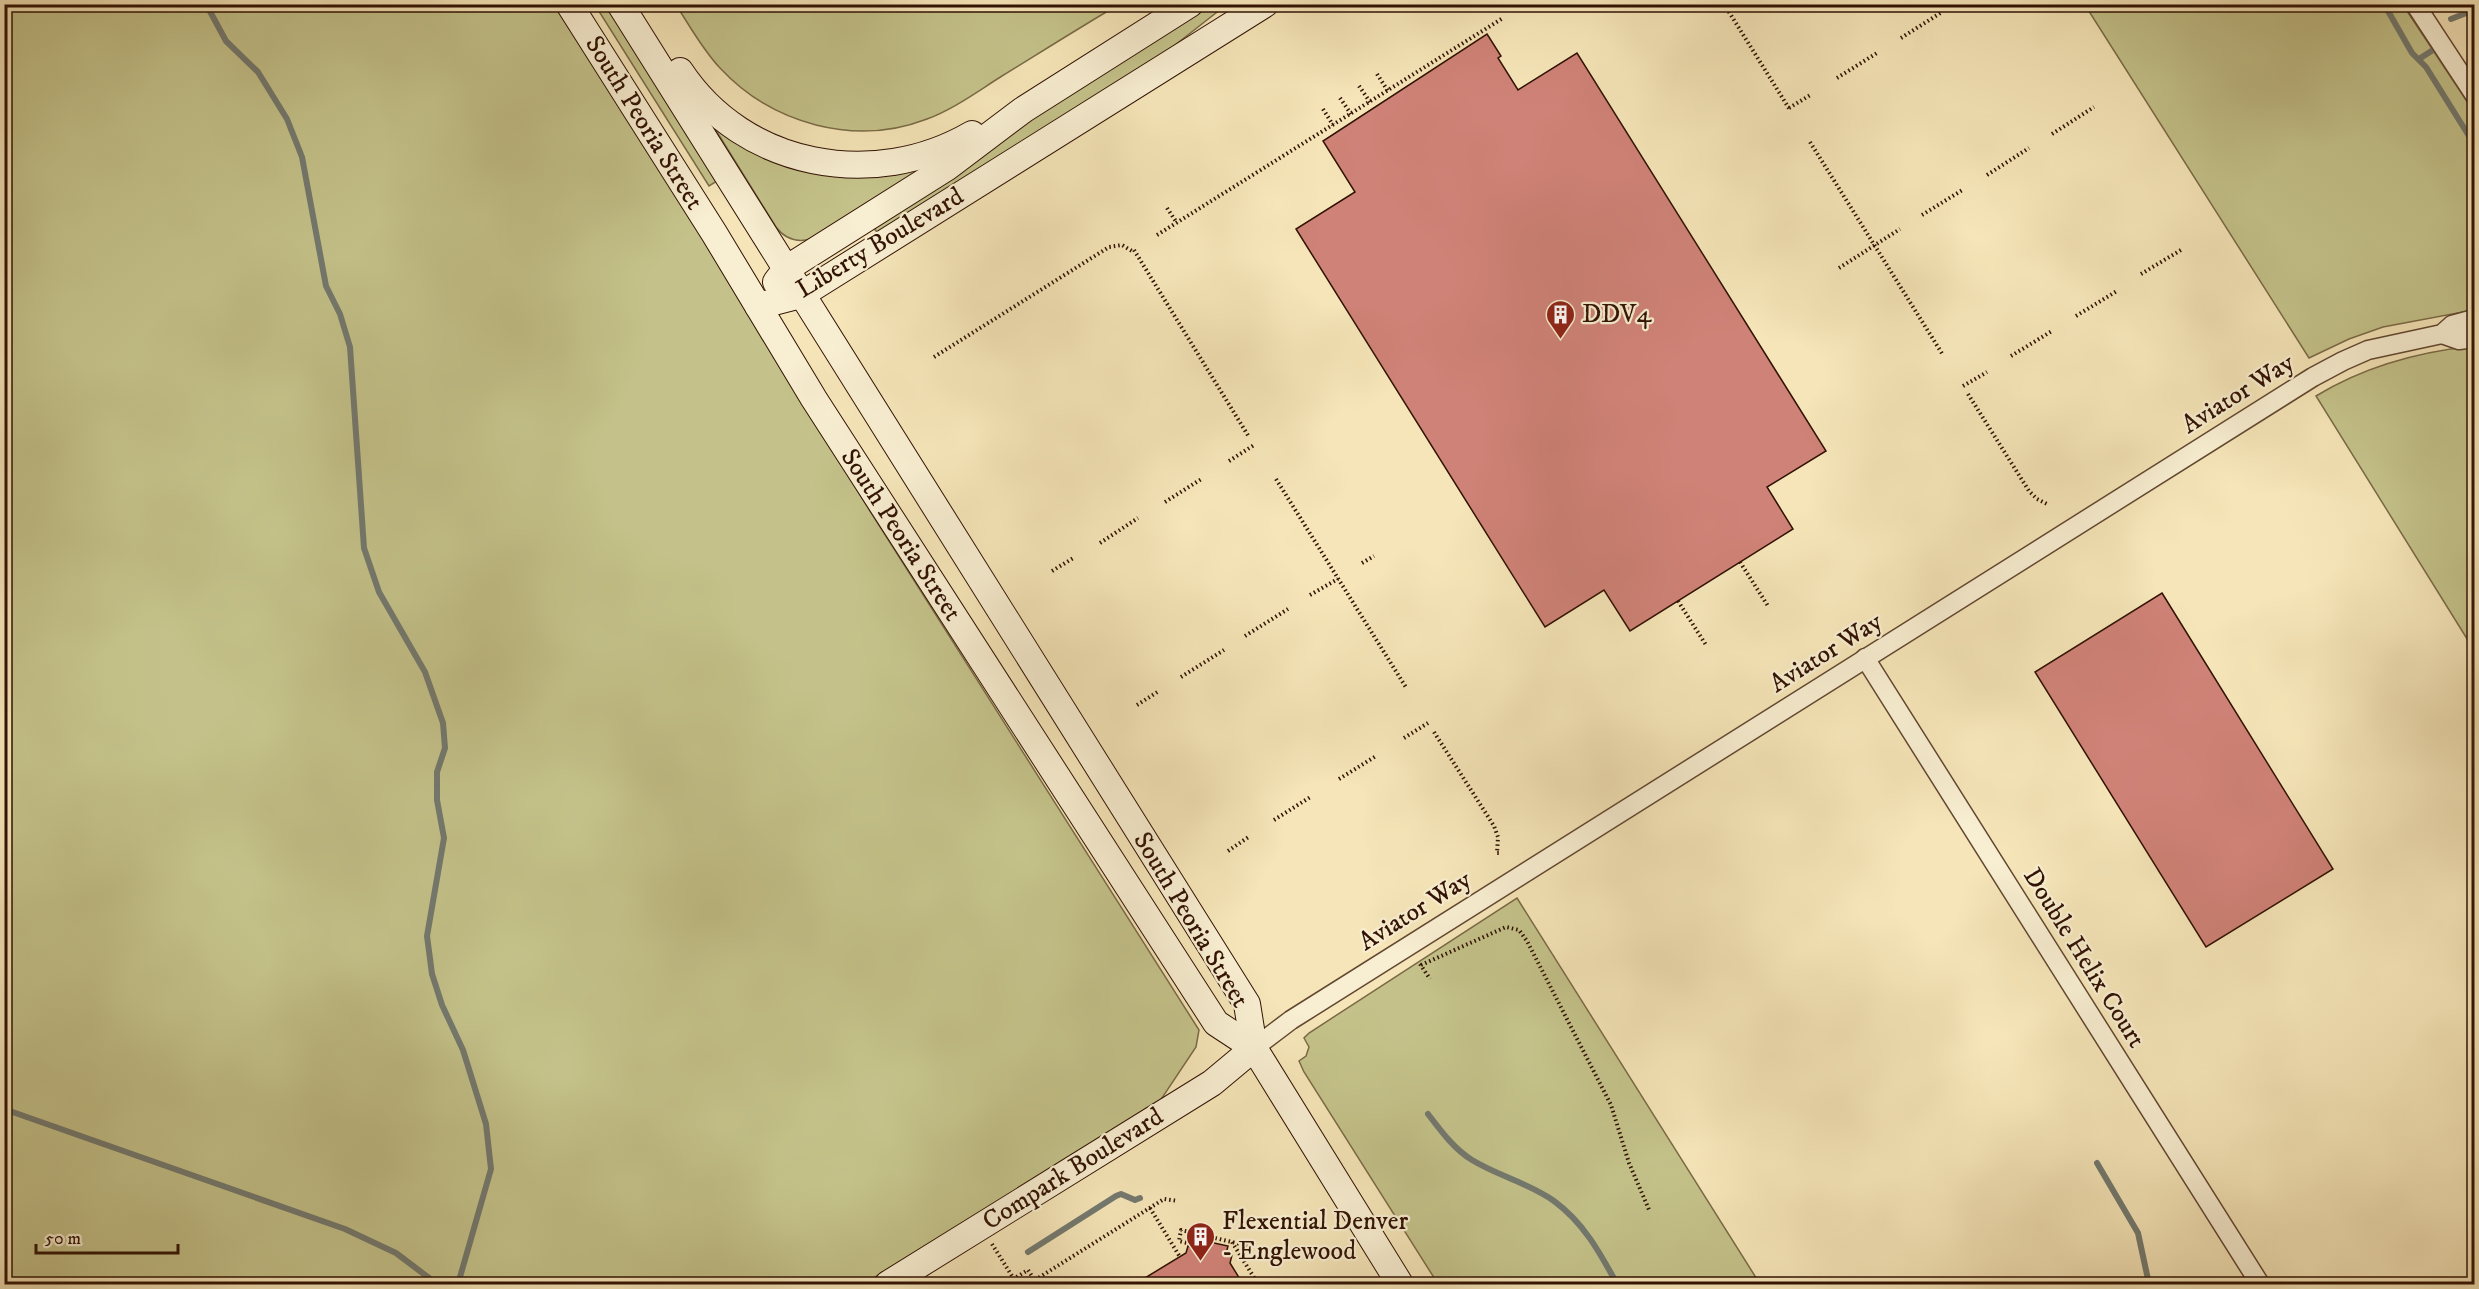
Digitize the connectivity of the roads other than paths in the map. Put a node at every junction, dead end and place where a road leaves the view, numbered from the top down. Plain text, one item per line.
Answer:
1 (569, 4) edge
2 (1190, 4) edge
3 (1265, 4) edge
4 (2415, 4) edge
5 (624, 12) edge
6 (2475, 94) edge
7 (1023, 110) junction
8 (786, 269) junction
9 (801, 295) junction
10 (758, 306) junction
11 (2475, 319) edge
12 (2442, 334) junction
13 (2475, 338) edge
14 (1865, 658) junction
15 (1254, 1048) junction
16 (888, 1284) edge
17 (1400, 1284) edge
18 (2260, 1284) edge

1 - 10 main road, South Peoria Street
2 - 7 main road, Liberty Boulevard
3 - 9 main road, Liberty Boulevard
4 - 6 street
5 - 7 main road
5 - 8 main road, South Peoria Street
7 - 8 main road, Liberty Boulevard
8 - 9 main road, South Peoria Street
8 - 10 main road, Liberty Boulevard
9 - 10 main road, Liberty Boulevard
9 - 15 main road, South Peoria Street
10 - 15 main road, South Peoria Street
11 - 12 street, Aviator Way
12 - 13 street, Aviator Way
12 - 14 street, Aviator Way
14 - 15 street, Aviator Way
14 - 18 street, Double Helix Court
15 - 16 main road, Compark Boulevard
15 - 17 main road, South Peoria Street

